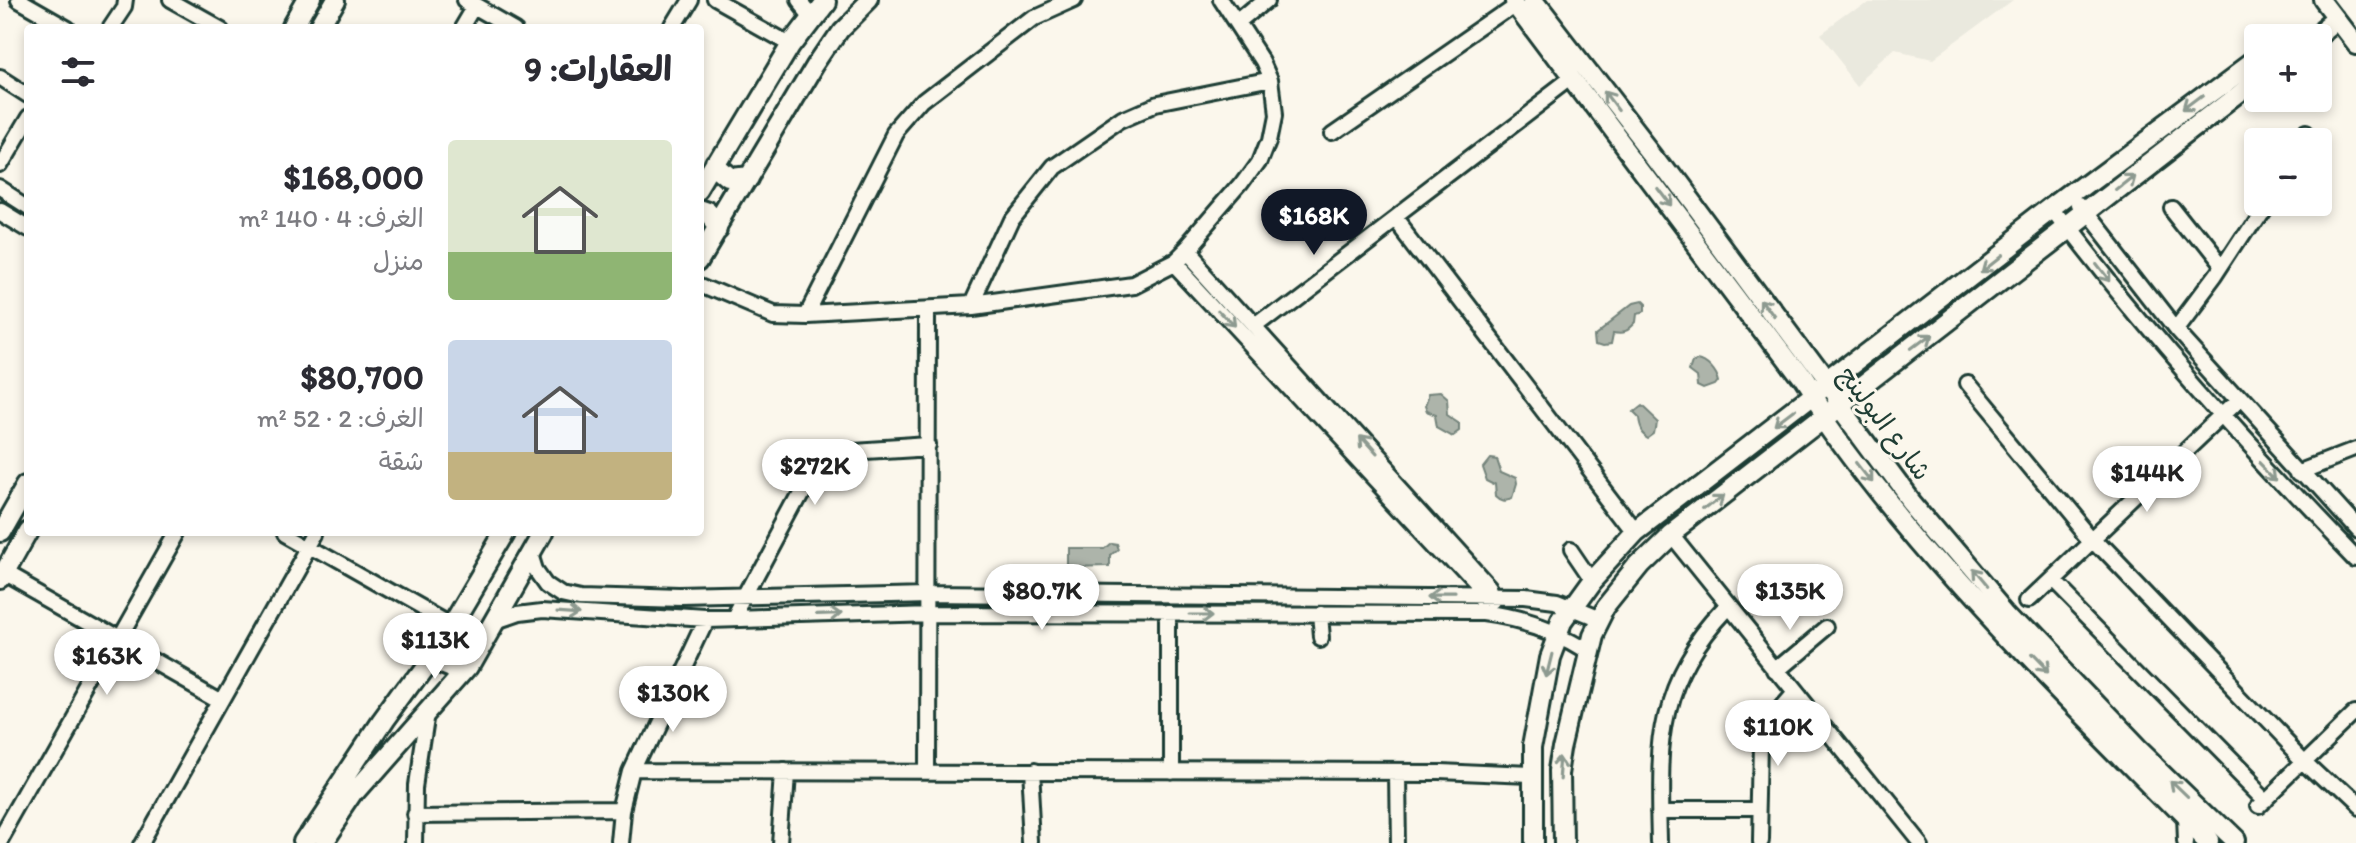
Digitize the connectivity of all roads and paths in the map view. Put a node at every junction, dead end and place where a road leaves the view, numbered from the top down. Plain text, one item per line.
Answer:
1 (19, 0) edge
2 (125, 0) edge
3 (170, 0) edge
4 (310, 0) edge
5 (335, 0) edge
6 (689, 0) edge
7 (715, 0) edge
8 (868, 0) edge
9 (1074, 0) edge
10 (1221, 0) edge
11 (1269, 0) edge
12 (2324, 0) edge
13 (1522, 1) edge
14 (472, 3) edge
15 (811, 5) edge
16 (2338, 18) junction
17 (61, 24) edge
18 (113, 24) edge
19 (213, 24) edge
20 (296, 24) edge
21 (321, 24) edge
22 (465, 24) edge
23 (509, 24) edge
24 (674, 24) edge
25 (2330, 24) edge
26 (1238, 26) junction
27 (790, 42) junction
28 (2356, 42) edge
29 (2244, 68) edge
30 (0, 77) edge
31 (1575, 80) junction
32 (1270, 81) junction
33 (2244, 91) edge
34 (24, 92) edge
35 (24, 125) edge
36 (1332, 131) dead end
37 (1635, 145) junction
38 (716, 164) junction
39 (0, 165) edge
40 (747, 180) junction
41 (704, 185) edge
42 (0, 189) edge
43 (2073, 196) junction
44 (24, 204) edge
45 (2171, 207) dead end
46 (2054, 210) junction
47 (0, 211) edge
48 (704, 213) edge
49 (2085, 213) junction
50 (2255, 216) edge
51 (1397, 218) junction
52 (24, 226) edge
53 (719, 228) junction
54 (2068, 229) junction
55 (704, 252) edge
56 (1179, 256) junction
57 (2220, 269) junction
58 (704, 285) edge
59 (971, 306) junction
60 (928, 309) junction
61 (805, 315) junction
62 (1253, 326) junction
63 (2176, 329) junction
64 (1965, 385) dead end
65 (1819, 394) junction
66 (2239, 400) junction
67 (1832, 411) junction
68 (2222, 416) junction
69 (1334, 425) junction
70 (929, 445) junction
71 (2356, 449) edge
72 (2302, 470) junction
73 (24, 490) edge
74 (2356, 528) edge
75 (0, 532) edge
76 (1637, 532) junction
77 (1671, 535) junction
78 (25, 536) edge
79 (176, 536) edge
80 (292, 536) edge
81 (315, 536) edge
82 (504, 536) edge
83 (542, 536) edge
84 (2093, 540) junction
85 (309, 546) junction
86 (1571, 550) dead end
87 (533, 552) junction
88 (2356, 557) edge
89 (2, 577) edge
90 (2050, 580) junction
91 (1592, 581) junction
92 (929, 593) junction
93 (745, 598) junction
94 (1490, 598) junction
95 (683, 599) junction
96 (2029, 600) dead end
97 (1572, 608) junction
98 (1727, 608) junction
99 (929, 613) junction
100 (1171, 613) junction
101 (1316, 613) junction
102 (1492, 615) junction
103 (680, 619) junction
104 (734, 619) junction
105 (494, 620) junction
106 (705, 620) junction
107 (1599, 620) junction
108 (2002, 620) junction
109 (451, 626) junction
110 (1827, 626) dead end
111 (1559, 633) junction
112 (1318, 636) dead end
113 (118, 639) junction
114 (438, 647) junction
115 (1588, 650) junction
116 (467, 667) junction
117 (1777, 668) junction
118 (408, 687) junction
119 (1794, 690) junction
120 (223, 699) junction
121 (428, 711) junction
122 (2356, 711) edge
123 (2305, 761) junction
124 (634, 771) junction
125 (786, 771) junction
126 (927, 771) junction
127 (1030, 771) junction
128 (1171, 773) junction
129 (1395, 773) junction
130 (1531, 777) junction
131 (2356, 809) edge
132 (1660, 810) junction
133 (1759, 810) junction
134 (624, 811) junction
135 (415, 813) junction
136 (2185, 820) junction
137 (2227, 841) edge
138 (2, 843) edge
139 (142, 843) edge
140 (303, 843) edge
141 (322, 843) edge
142 (416, 843) edge
143 (621, 843) edge
144 (781, 843) edge
145 (1034, 843) edge
146 (1396, 843) edge
147 (1533, 843) edge
148 (1563, 843) edge
149 (1661, 843) edge
150 (1759, 843) edge
151 (1919, 843) edge
152 (2186, 843) edge
153 (2208, 843) edge

1 - 17 street
2 - 18 street
3 - 19 street
4 - 20 street
5 - 21 street
6 - 24 street
7 - 27 street
8 - 40 street
9 - 61 street
10 - 26 street
11 - 26 street
12 - 16 street
13 - 31 street, شارع البولينج
13 - 36 street
37 -> 13 street, شارع البولينج
14 - 22 street
14 - 23 street
15 - 27 street
16 - 25 street
16 - 28 street
26 - 32 street
27 - 38 street
29 -> 43 street
30 - 34 street
31 - 37 street, شارع البولينج
31 - 51 street
32 - 56 street
32 - 59 street
49 -> 33 street
35 - 39 street
37 - 65 street, شارع البولينج
38 - 40 street
38 - 41 street
40 - 53 street
42 - 44 street
43 - 46 street
43 - 49 street
45 - 57 street
46 - 54 street
46 -> 65 street
47 - 52 street
48 - 53 street
49 - 54 street
49 - 63 street
50 - 57 street
51 - 62 street
51 - 76 street
53 - 55 street
67 -> 54 street
54 -> 68 street
56 - 59 street
56 - 62 street
56 -> 69 street
57 - 63 street
58 - 61 street
59 - 60 street
60 - 61 street
60 - 70 street
62 - 69 street
63 - 66 street
64 - 84 street
65 - 67 street, شارع البولينج
65 -> 76 street
66 - 68 street
66 - 72 street
77 -> 67 street
67 - 108 street, شارع البولينج
68 - 84 street
68 -> 88 street
69 - 94 street
70 - 92 street
70 - 93 street
71 - 72 street
72 - 74 street
73 - 75 street
76 - 91 street
77 - 98 street
77 - 107 street
78 - 89 street
79 - 113 street
80 - 85 street
81 - 85 street
82 - 109 street
83 - 87 street
84 - 90 street
84 - 123 street
85 - 109 street
85 - 120 street
86 - 91 street
87 - 95 street
87 - 105 street
89 - 113 street
90 - 96 street
90 - 123 street
91 - 97 street
92 - 93 street
94 -> 92 street
92 - 99 street
93 - 95 street
93 - 104 street
94 - 97 street
94 - 102 street
95 - 103 street
97 - 107 street
97 - 111 street
98 - 117 street
98 - 132 street
99 - 100 street
104 -> 99 street
99 - 126 street
100 -> 101 street
100 - 128 street
101 - 102 street
101 - 112 street
102 - 111 street
105 -> 103 street
103 - 106 street
104 - 106 street
105 - 116 street
106 - 124 street
107 - 115 street
108 -> 136 street, شارع البولينج
137 -> 108 street, شارع البولينج
109 - 114 street
110 - 117 street
111 - 115 street
111 -> 130 street
113 - 120 street
113 - 138 street
114 - 116 street
114 - 118 street
148 -> 115 street
116 - 121 street
117 - 119 street
118 - 121 street
118 - 140 street
119 - 133 street
119 - 151 street
120 - 139 street
121 - 135 street
121 - 141 street
122 - 123 street
123 - 131 street
124 - 125 street
124 - 134 street
125 - 126 street
125 - 144 street
126 - 127 street
127 - 128 street
127 - 145 street
128 - 129 street
129 - 130 street
129 - 146 street
130 - 147 street
132 - 133 street
132 - 149 street
133 - 150 street
134 - 135 street
134 - 143 street
135 - 142 street
136 - 152 street
136 - 153 street, شارع البولينج

